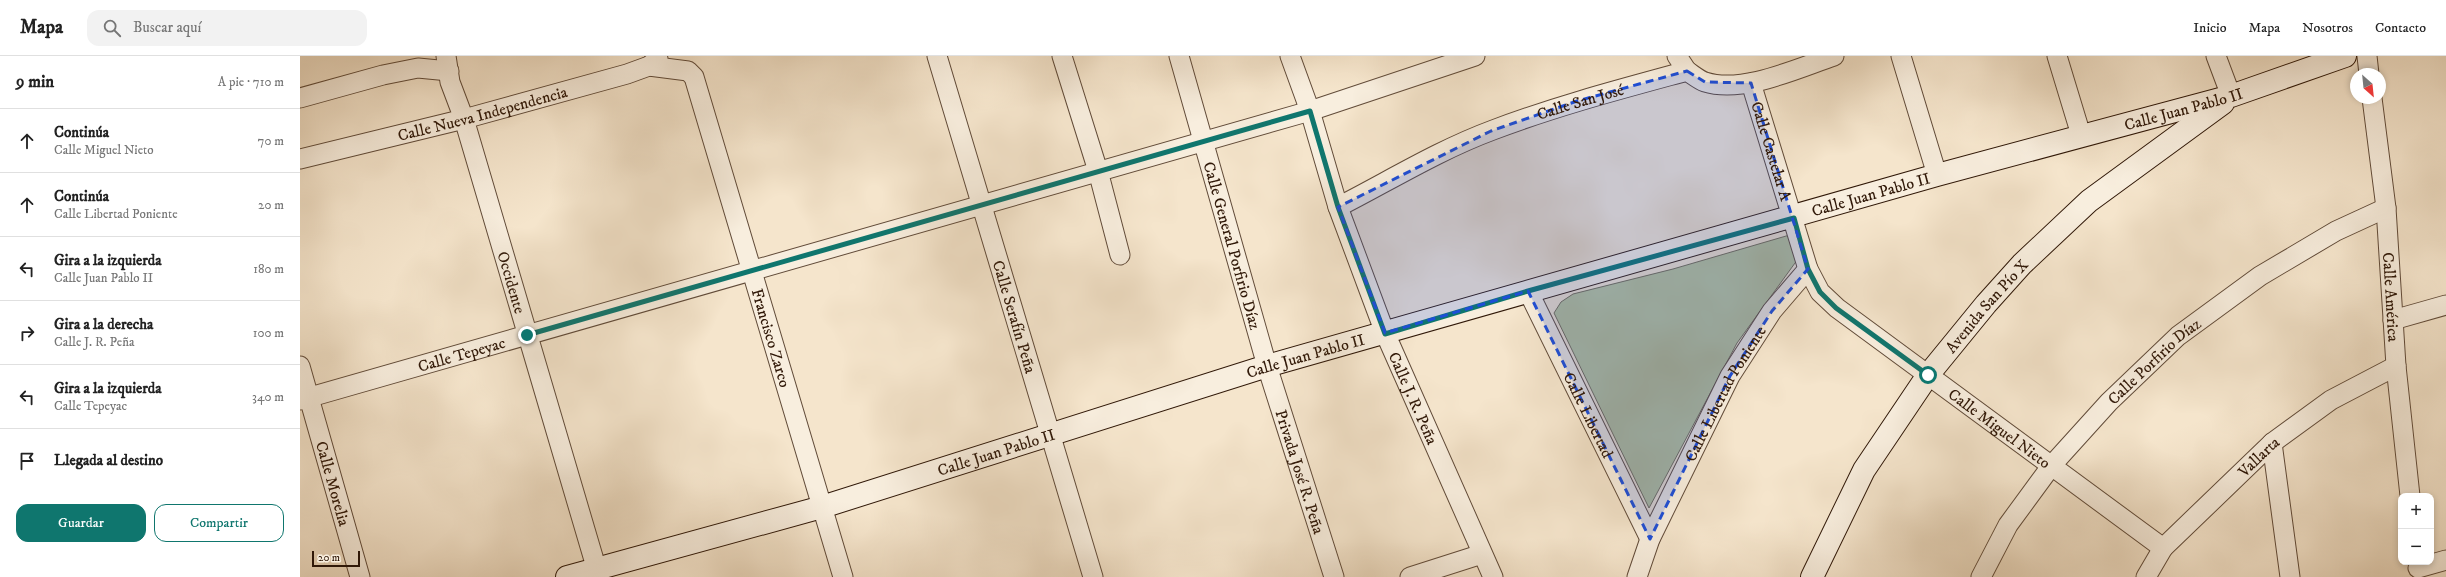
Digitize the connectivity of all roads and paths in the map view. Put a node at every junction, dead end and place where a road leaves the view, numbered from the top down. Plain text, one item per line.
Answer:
1 (937, 56) edge
2 (1062, 56) edge
3 (1179, 56) edge
4 (1290, 56) edge
5 (1475, 56) edge
6 (1834, 56) edge
7 (1901, 56) edge
8 (2057, 56) edge
9 (2216, 56) edge
10 (2345, 56) edge
11 (2367, 56) edge
12 (655, 61) edge
13 (1682, 63) edge
14 (447, 64) edge
15 (2368, 68) edge
16 (1751, 83) junction
17 (2232, 96) junction
18 (300, 98) edge
19 (2373, 104) edge
20 (1310, 111) junction
21 (464, 119) junction
22 (2081, 135) junction
23 (1204, 141) junction
24 (300, 159) edge
25 (1098, 171) junction
26 (1938, 175) junction
27 (982, 205) junction
28 (1338, 207) junction
29 (2386, 208) junction
30 (1794, 218) junction
31 (1120, 255) dead end
32 (1808, 269) junction
33 (751, 271) junction
34 (1528, 291) junction
35 (2446, 305) edge
36 (2393, 320) junction
37 (1385, 334) junction
38 (527, 335) junction
39 (300, 366) edge
40 (1267, 366) junction
41 (2396, 366) junction
42 (1928, 375) junction
43 (304, 399) edge
44 (1051, 435) junction
45 (2272, 443) junction
46 (2052, 465) junction
47 (2410, 493) edge
48 (822, 507) junction
49 (1650, 539) junction
50 (2164, 548) junction
51 (1482, 554) junction
52 (2446, 560) edge
53 (2419, 569) edge
54 (598, 573) edge
55 (360, 577) edge
56 (567, 577) edge
57 (842, 577) edge
58 (1093, 577) edge
59 (1334, 577) edge
60 (1410, 577) edge
61 (1493, 577) edge
62 (1637, 577) edge
63 (1812, 577) edge
64 (1981, 577) edge
65 (2146, 577) edge
66 (2290, 577) edge

1 - 27 street, Calle Serafín Peña
2 - 25 street
3 - 23 street, Calle General Porfirio Díaz
4 - 20 street, Calle J. R. Peña
5 - 20 street, Calle Tepeyac
6 - 16 street, Calle San José
7 - 26 street
8 - 22 street
9 - 17 street
10 - 17 street, Calle Juan Pablo II
11 - 15 street
12 - 21 street, Calle Nueva Independencia
12 - 33 street, Francisco Zarco
13 - 16 street, Calle San José
13 - 28 street, Calle San José
14 - 18 street
14 - 21 street, Occidente
16 - 30 street, Calle Castelar A
17 - 22 street, Calle Juan Pablo II
17 - 42 street, Avenida San Pío X
19 - 29 street, Calle América
20 - 23 street, Calle Tepeyac
20 - 28 street, Calle J. R. Peña
21 - 24 street, Calle Nueva Independencia
21 - 38 street, Occidente
22 - 26 street, Calle Juan Pablo II
23 - 25 street, Calle Tepeyac
23 - 40 street, Calle General Porfirio Díaz
25 - 27 street, Calle Tepeyac
25 - 31 street
26 - 30 street, Calle Juan Pablo II
27 - 33 street, Calle Tepeyac
27 - 44 street, Calle Serafín Peña
28 - 37 street, Calle J. R. Peña
29 - 36 street, Calle América
29 - 46 street, Calle Porfirio Díaz
30 - 32 street
30 - 34 street, Calle Juan Pablo II
32 - 42 street, Calle Miguel Nieto
32 - 49 street, Calle Libertad Poniente
33 - 38 street, Calle Tepeyac
33 - 48 street, Francisco Zarco
34 - 37 street, Calle Juan Pablo II
34 - 49 street, Calle Libertad
35 - 36 street
36 - 41 street, Calle América
37 - 40 street, Calle Juan Pablo II
37 - 51 street, Calle J. R. Peña
38 - 43 street, Calle Tepeyac
38 - 54 street, Occidente
39 - 43 street, Calle Morelia
40 - 44 street, Calle Juan Pablo II
40 - 59 street, Privada José R. Peña
41 - 45 street, Vallarta
41 - 47 street, Calle América
42 - 46 street, Calle Miguel Nieto
42 - 63 street, Avenida San Pío X
43 - 55 street, Calle Morelia
44 - 48 street, Calle Juan Pablo II
44 - 58 street, Calle Serafín Peña
45 - 50 street, Vallarta
45 - 66 street
46 - 50 street, Calle Miguel Nieto
46 - 64 street, Calle Porfirio Díaz
48 - 54 street, Calle Juan Pablo II
48 - 57 street, Francisco Zarco
49 - 62 street, Calle Libertad Poniente
50 - 65 street, Vallarta
51 - 60 street
51 - 61 street, Calle J. R. Peña
52 - 53 street
54 - 56 street, Calle Juan Pablo II

